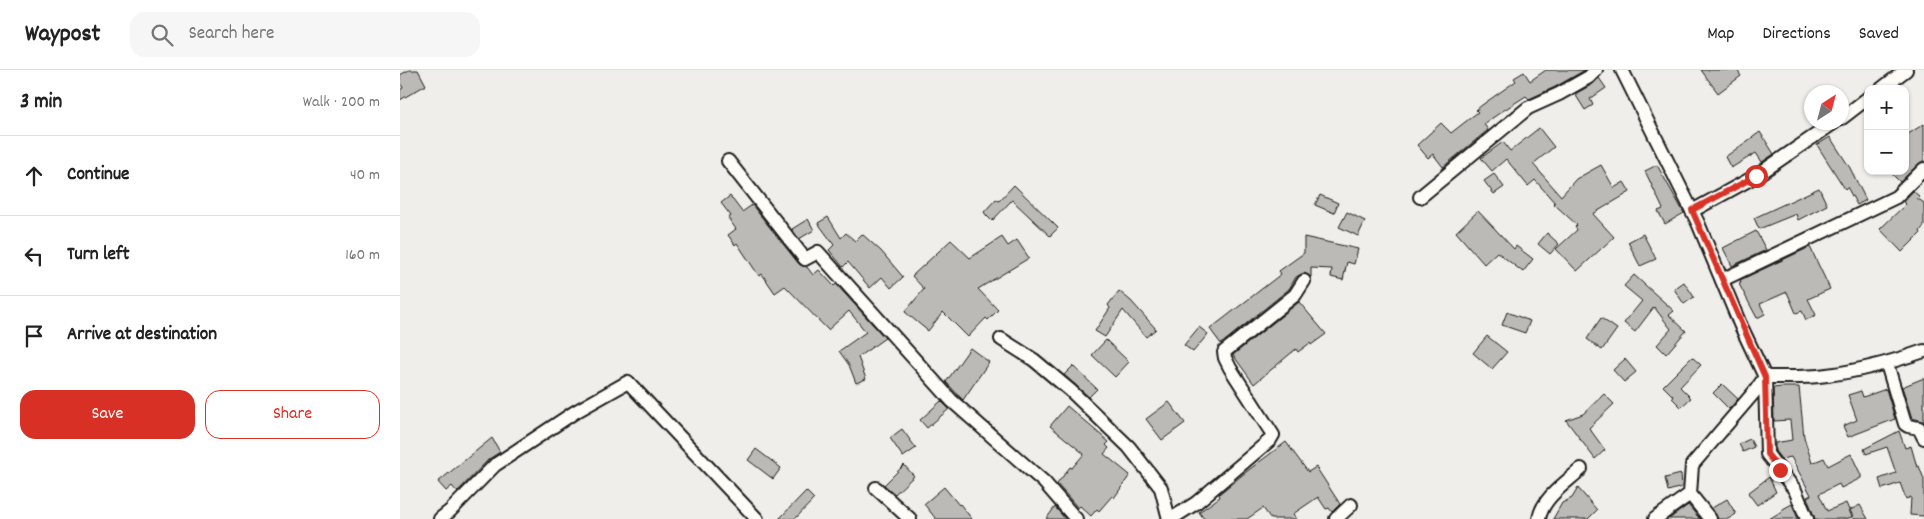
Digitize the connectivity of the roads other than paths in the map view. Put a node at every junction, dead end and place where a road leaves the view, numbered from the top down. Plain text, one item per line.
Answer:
1 (1596, 70) edge
2 (1622, 70) edge
3 (1906, 70) edge
4 (1885, 85) edge
5 (1864, 101) edge
6 (1849, 113) edge
7 (1823, 130) edge
8 (728, 161) dead end
9 (1924, 169) edge
10 (1420, 197) dead end
11 (1692, 210) junction
12 (1722, 280) junction
13 (1304, 281) dead end
14 (1001, 339) dead end
15 (1924, 351) edge
16 (1887, 364) junction
17 (1765, 377) junction
18 (1924, 438) edge
19 (1582, 469) dead end
20 (876, 488) dead end
21 (1690, 494) junction
22 (1351, 505) dead end
23 (440, 519) edge
24 (757, 519) edge
25 (910, 519) edge
26 (1076, 519) edge
27 (1170, 519) edge
28 (1336, 519) edge
29 (1539, 519) edge
30 (1655, 519) edge
31 (1710, 519) edge
32 (1807, 519) edge

1 - 10 street
2 - 11 street
3 - 4 street
5 - 6 street
7 - 11 street
8 - 26 street
9 - 12 street
11 - 12 street
12 - 17 street
13 - 27 street
14 - 27 street
15 - 16 street
16 - 17 street
16 - 18 street
17 - 21 street
17 - 32 street
19 - 29 street
20 - 25 street
21 - 30 street
21 - 31 street
22 - 28 street
23 - 24 street

